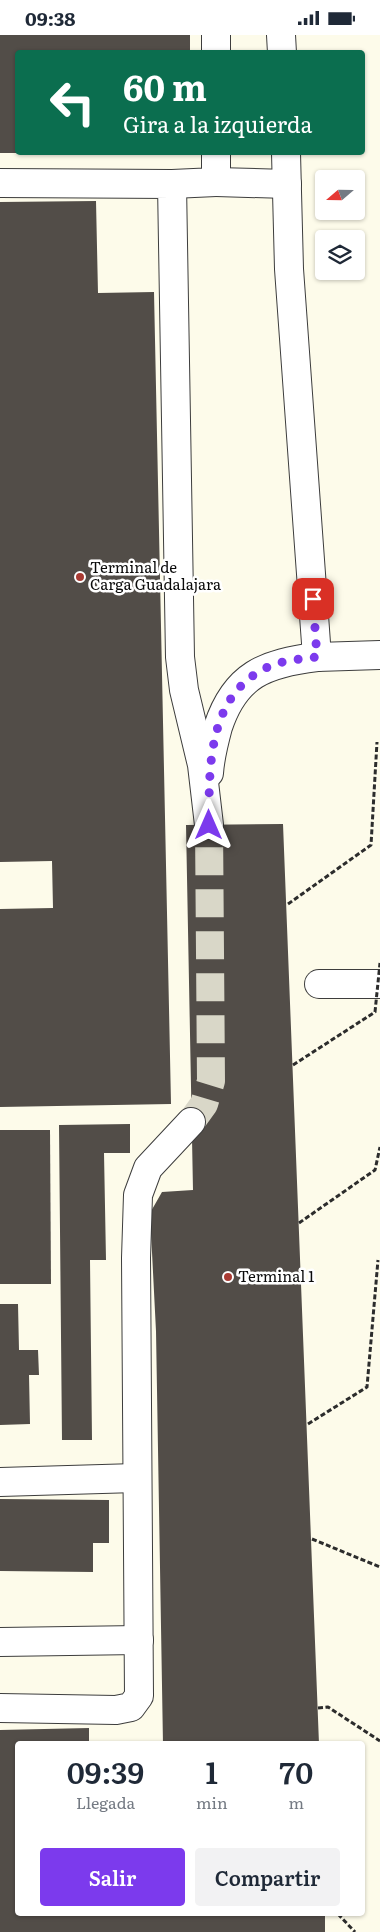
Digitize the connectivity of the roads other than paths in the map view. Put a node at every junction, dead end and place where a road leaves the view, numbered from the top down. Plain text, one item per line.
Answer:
1 (216, 35) edge
2 (281, 35) edge
3 (216, 50) edge
4 (282, 50) edge
5 (216, 155) edge
6 (286, 155) edge
7 (216, 182) junction
8 (0, 183) edge
9 (172, 184) junction
10 (287, 184) junction
11 (380, 655) edge
12 (317, 657) junction
13 (319, 984) dead end
14 (380, 984) edge
15 (191, 1122) tunnel mouth
16 (136, 1478) junction
17 (0, 1482) edge
18 (139, 1640) junction
19 (0, 1642) edge
20 (0, 1708) edge

1 - 3 lane
2 - 4 lane
5 - 7 lane
6 - 10 lane
7 - 9 lane
7 - 10 lane
8 - 9 lane
9 - 12 lane
10 - 12 lane
11 - 12 lane
13 - 14 lane
15 - 16 lane
16 - 17 lane
16 - 18 lane
18 - 19 lane
18 - 20 lane

